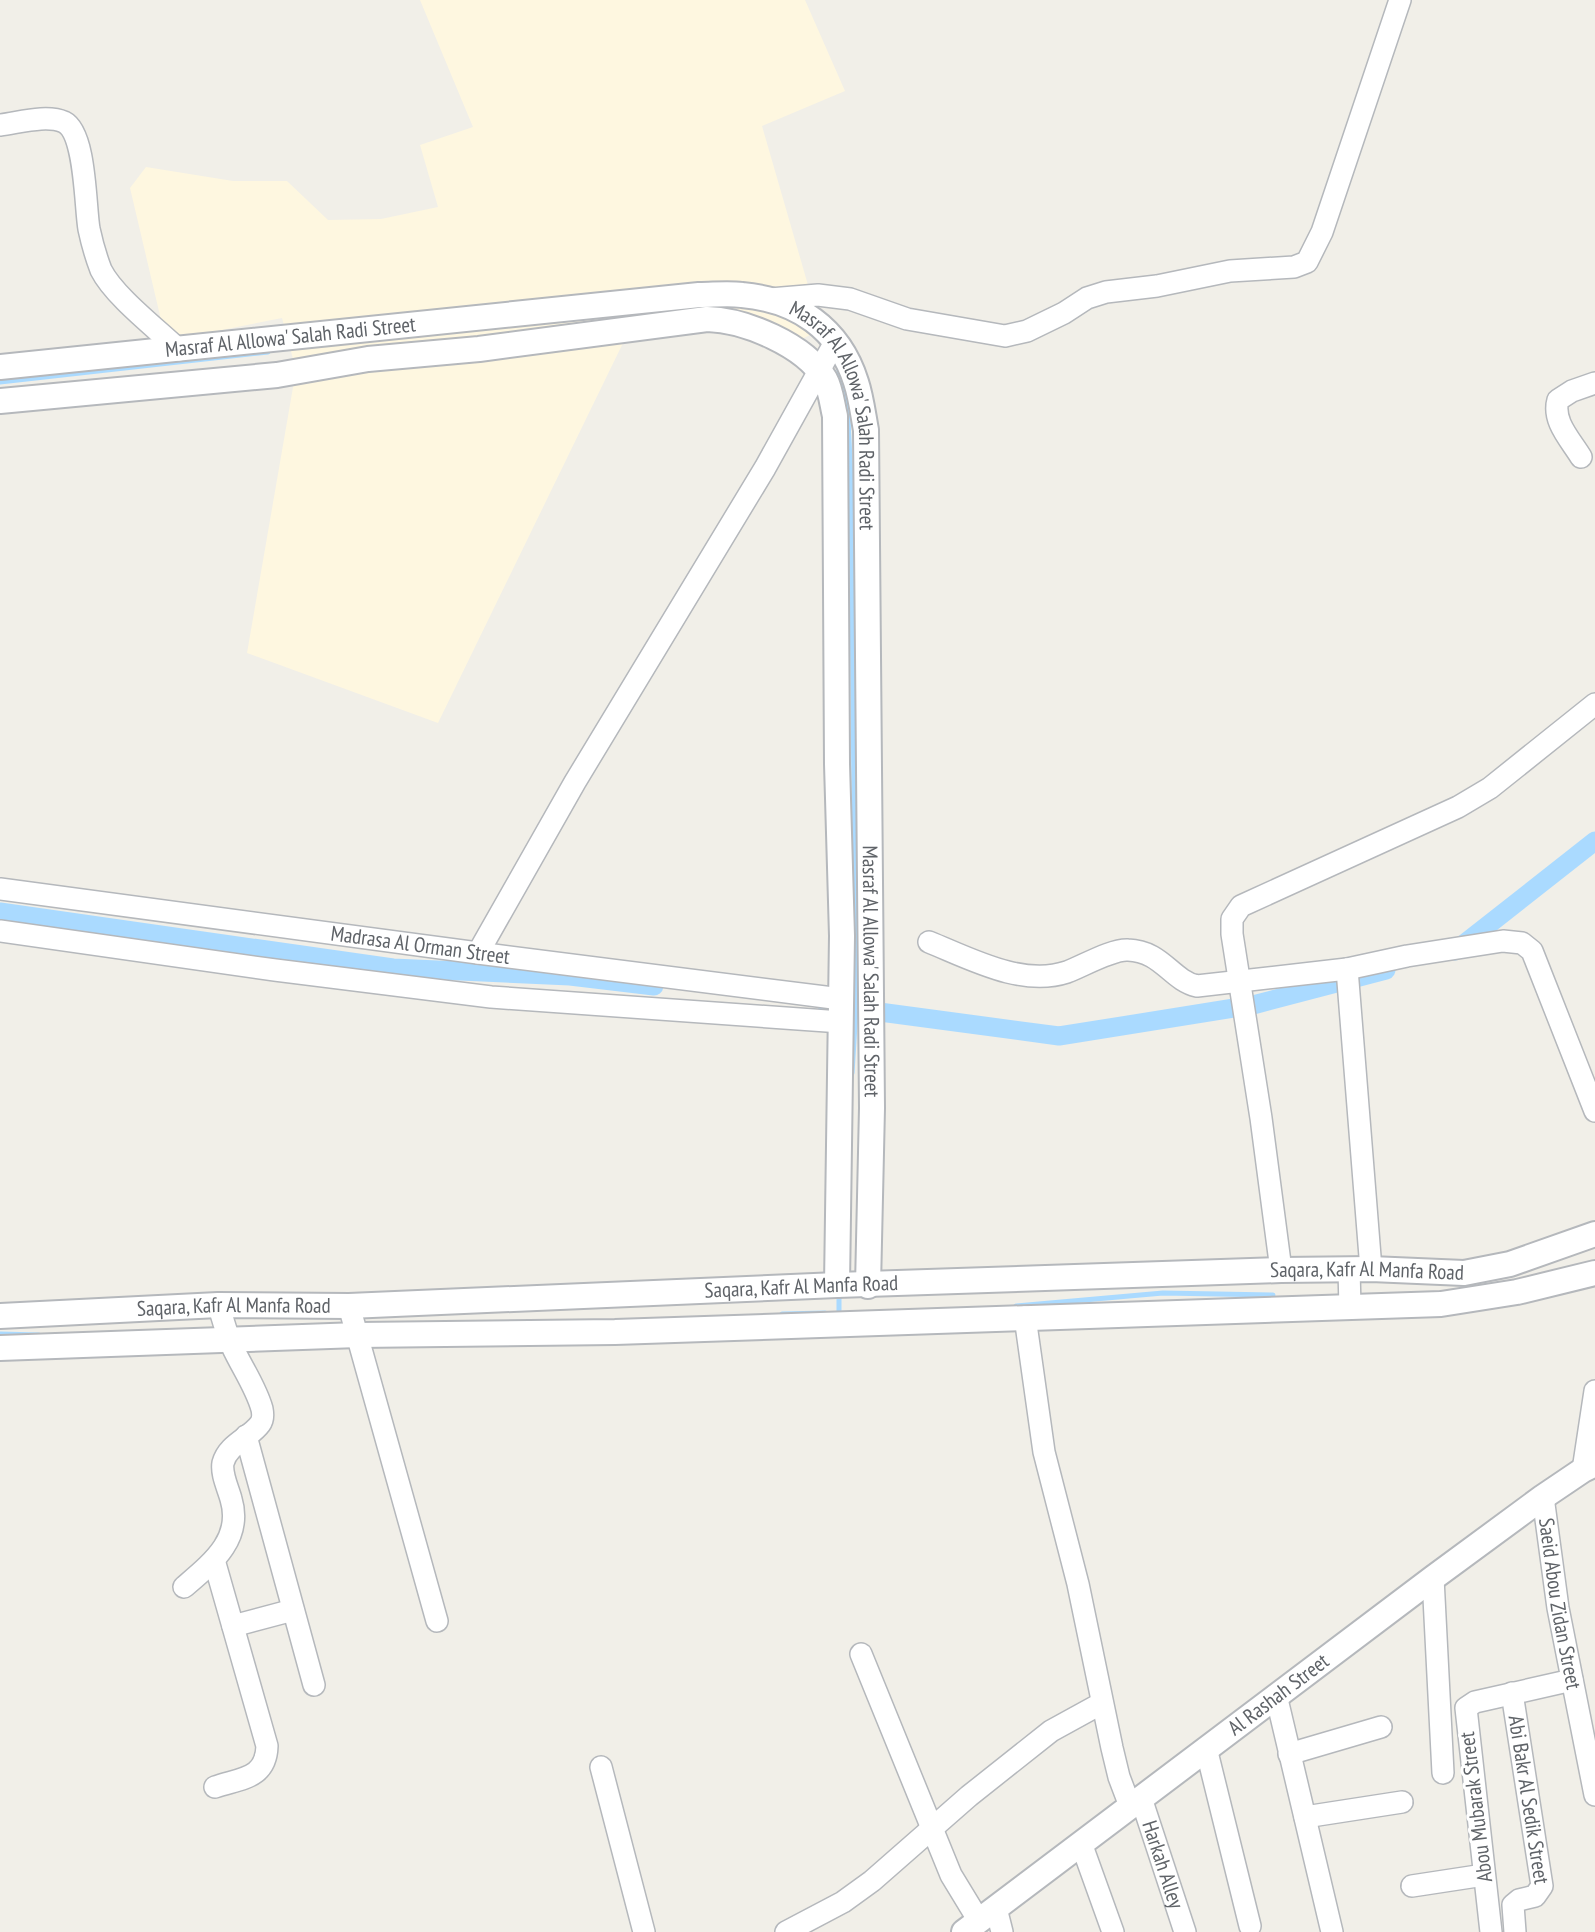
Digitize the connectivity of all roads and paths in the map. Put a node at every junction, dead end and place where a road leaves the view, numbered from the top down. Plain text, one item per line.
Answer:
1 (1400, 0) edge
2 (0, 125) edge
3 (768, 299) junction
4 (835, 342) junction
5 (179, 350) junction
6 (0, 368) edge
7 (818, 370) junction
8 (1595, 383) edge
9 (0, 401) edge
10 (1581, 457) dead end
11 (1595, 704) edge
12 (869, 799) junction
13 (838, 802) junction
14 (0, 889) edge
15 (0, 931) edge
16 (871, 935) junction
17 (842, 936) junction
18 (929, 942) dead end
19 (478, 953) junction
20 (1347, 969) junction
21 (1240, 982) junction
22 (841, 1010) junction
23 (871, 1025) junction
24 (1595, 1111) edge
25 (1595, 1234) edge
26 (1281, 1270) junction
27 (1356, 1271) junction
28 (1595, 1273) edge
29 (837, 1286) junction
30 (867, 1286) junction
31 (1060, 1297) junction
32 (1350, 1304) junction
33 (349, 1306) junction
34 (0, 1316) edge
35 (1025, 1317) junction
36 (491, 1318) junction
37 (224, 1323) junction
38 (358, 1335) junction
39 (0, 1348) edge
40 (1595, 1391) edge
41 (246, 1436) junction
42 (1589, 1467) edge
43 (1543, 1497) junction
44 (214, 1560) junction
45 (1433, 1578) junction
46 (184, 1587) dead end
47 (293, 1610) junction
48 (436, 1622) dead end
49 (233, 1626) junction
50 (861, 1654) dead end
51 (1572, 1680) junction
52 (314, 1685) dead end
53 (1513, 1693) junction
54 (1276, 1695) junction
55 (1102, 1703) junction
56 (1381, 1727) dead end
57 (1206, 1748) junction
58 (1289, 1754) junction
59 (601, 1767) dead end
60 (1443, 1773) dead end
61 (215, 1787) dead end
62 (1595, 1795) edge
63 (1136, 1802) junction
64 (1402, 1802) dead end
65 (1305, 1817) junction
66 (932, 1828) junction
67 (1081, 1843) junction
68 (1484, 1875) junction
69 (1412, 1886) dead end
70 (985, 1923) edge
71 (1250, 1926) dead end
72 (644, 1932) edge
73 (786, 1932) edge
74 (1113, 1932) edge
75 (1185, 1932) edge
76 (1332, 1932) edge
77 (1491, 1932) edge
78 (1515, 1932) edge

1 - 3 street
2 - 5 street
3 - 4 street, Masraf Al Allowa' Salah Radi Street
3 - 5 street, Masraf Al Allowa' Salah Radi Street
4 - 7 street
4 - 12 street, Masraf Al Allowa' Salah Radi Street
5 - 6 street, Masraf Al Allowa' Salah Radi Street
7 - 9 street, Masraf Al Allowa' Salah Radi Street
7 - 13 street, Masraf Al Allowa' Salah Radi Street
7 - 19 street
8 - 10 street
11 - 21 street
12 - 13 street
12 - 16 street, Masraf Al Allowa' Salah Radi Street
13 - 17 street, Masraf Al Allowa' Salah Radi Street
14 - 19 street, Madrasa Al Orman Street
15 - 22 street, Madrasa Al Orman Street
16 - 17 street
16 - 23 street, Masraf Al Allowa' Salah Radi Street
17 - 22 street, Masraf Al Allowa' Salah Radi Street
18 - 21 street
19 - 22 street, Madrasa Al Orman Street
20 - 21 street
20 - 24 street
20 - 27 street
21 - 26 street
22 - 23 street
22 - 29 street, Masraf Al Allowa' Salah Radi Street
23 - 30 street, Masraf Al Allowa' Salah Radi Street
25 - 27 street, Saqara, Kafr Al Manfa Road
26 - 27 street, Saqara, Kafr Al Manfa Road
26 - 31 street, Saqara, Kafr Al Manfa Road
27 - 32 street
28 - 32 street, Saqara, Kafr Al Manfa Road
29 - 30 street, Saqara, Kafr Al Manfa Road
29 - 36 street, Saqara, Kafr Al Manfa Road
30 - 31 street, Saqara, Kafr Al Manfa Road
31 - 32 street, Saqara, Kafr Al Manfa Road
31 - 35 street, Saqara, Kafr Al Manfa Road
33 - 36 street, Saqara, Kafr Al Manfa Road
33 - 37 street, Saqara, Kafr Al Manfa Road
33 - 38 street
34 - 37 street, Saqara, Kafr Al Manfa Road
35 - 36 street, Saqara, Kafr Al Manfa Road
35 - 55 street, Harkah Alley
36 - 38 street, Saqara, Kafr Al Manfa Road
37 - 38 street, Saqara, Kafr Al Manfa Road
37 - 39 street, Saqara, Kafr Al Manfa Road
37 - 41 street
38 - 48 street
40 - 42 street
41 - 44 street
41 - 47 street
42 - 43 street, Al Rashah Street
43 - 45 street, Al Rashah Street
43 - 51 street, Saeid Abou Zidan Street
44 - 46 street
44 - 49 street
45 - 54 street, Al Rashah Street
45 - 60 street
47 - 49 street
47 - 52 street
49 - 61 street
50 - 66 street
51 - 53 street, Abou Mubarak Street
51 - 62 street, Saeid Abou Zidan Street
53 - 68 street, Abou Mubarak Street
53 - 78 street, Abi Bakr Al Sedik Street
54 - 57 street, Al Rashah Street
54 - 58 street
55 - 63 street, Harkah Alley
55 - 66 street
56 - 58 street
57 - 63 street, Al Rashah Street
57 - 71 street
58 - 65 street
59 - 72 street
63 - 67 street, Al Rashah Street
63 - 75 street, Harkah Alley
64 - 65 street
65 - 76 street
66 - 70 street
66 - 73 street
67 - 70 street, Al Rashah Street
67 - 74 street
68 - 69 street
68 - 77 street, Abou Mubarak Street

